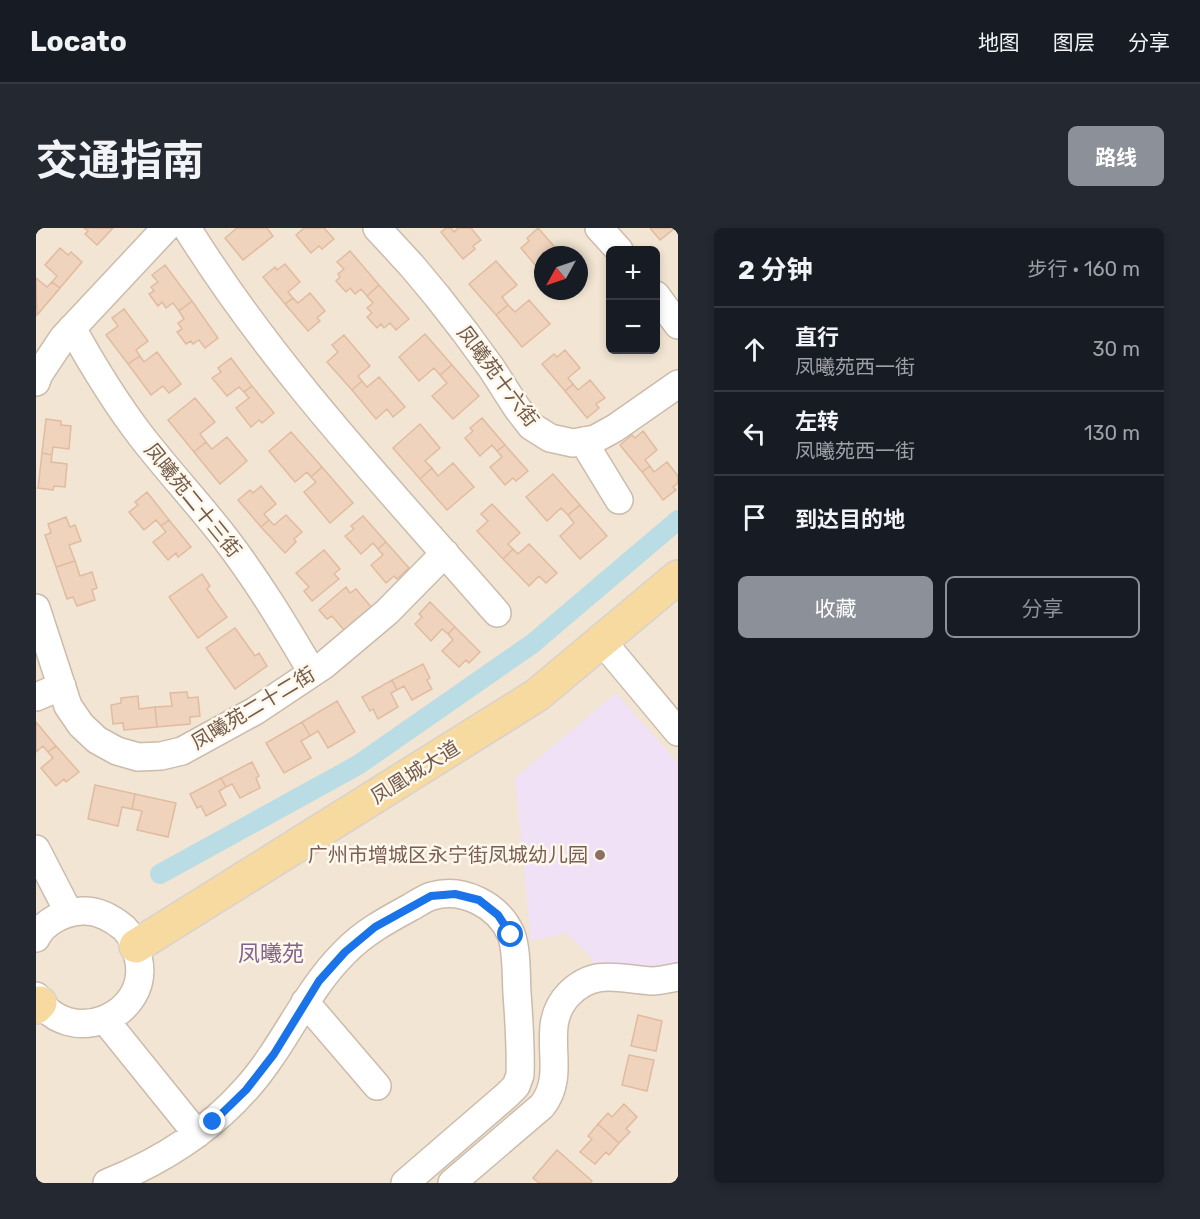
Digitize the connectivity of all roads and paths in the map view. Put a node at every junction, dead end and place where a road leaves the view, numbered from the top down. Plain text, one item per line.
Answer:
1 (166, 228) edge
2 (187, 228) edge
3 (377, 228) edge
4 (598, 228) edge
5 (615, 246) edge
6 (660, 300) edge
7 (678, 325) edge
8 (72, 328) junction
9 (36, 382) edge
10 (678, 384) edge
11 (584, 441) junction
12 (619, 500) dead end
13 (445, 553) junction
14 (678, 577) edge
15 (36, 608) edge
16 (497, 613) dead end
17 (602, 641) junction
18 (312, 672) junction
19 (62, 686) junction
20 (36, 697) edge
21 (678, 732) edge
22 (36, 849) edge
23 (69, 913) junction
24 (36, 938) edge
25 (136, 946) junction
26 (678, 977) edge
27 (37, 1002) edge
28 (305, 1002) junction
29 (105, 1020) junction
30 (377, 1086) dead end
31 (197, 1134) junction
32 (107, 1183) edge
33 (405, 1183) edge
34 (452, 1183) edge

1 - 8 street
2 - 13 street
3 - 11 street, 凤曦苑十六街
4 - 5 street
6 - 7 street
8 - 9 street
8 - 18 street, 凤曦苑二十三街
10 - 11 street, 凤曦苑十六街
11 - 12 street
13 - 16 street
13 - 18 street, 凤曦苑二十二街
14 - 17 main road, 凤凰城大道
15 - 19 street, 凤曦苑二十二街
17 - 21 street
17 - 25 main road, 凤凰城大道
18 - 19 street, 凤曦苑二十二街
19 - 20 street
22 - 23 street
23 - 24 street
23 - 25 street
25 - 29 street
26 - 34 street
27 - 29 street
28 - 30 street
28 - 31 street
28 - 33 street
29 - 31 street
31 - 32 street

